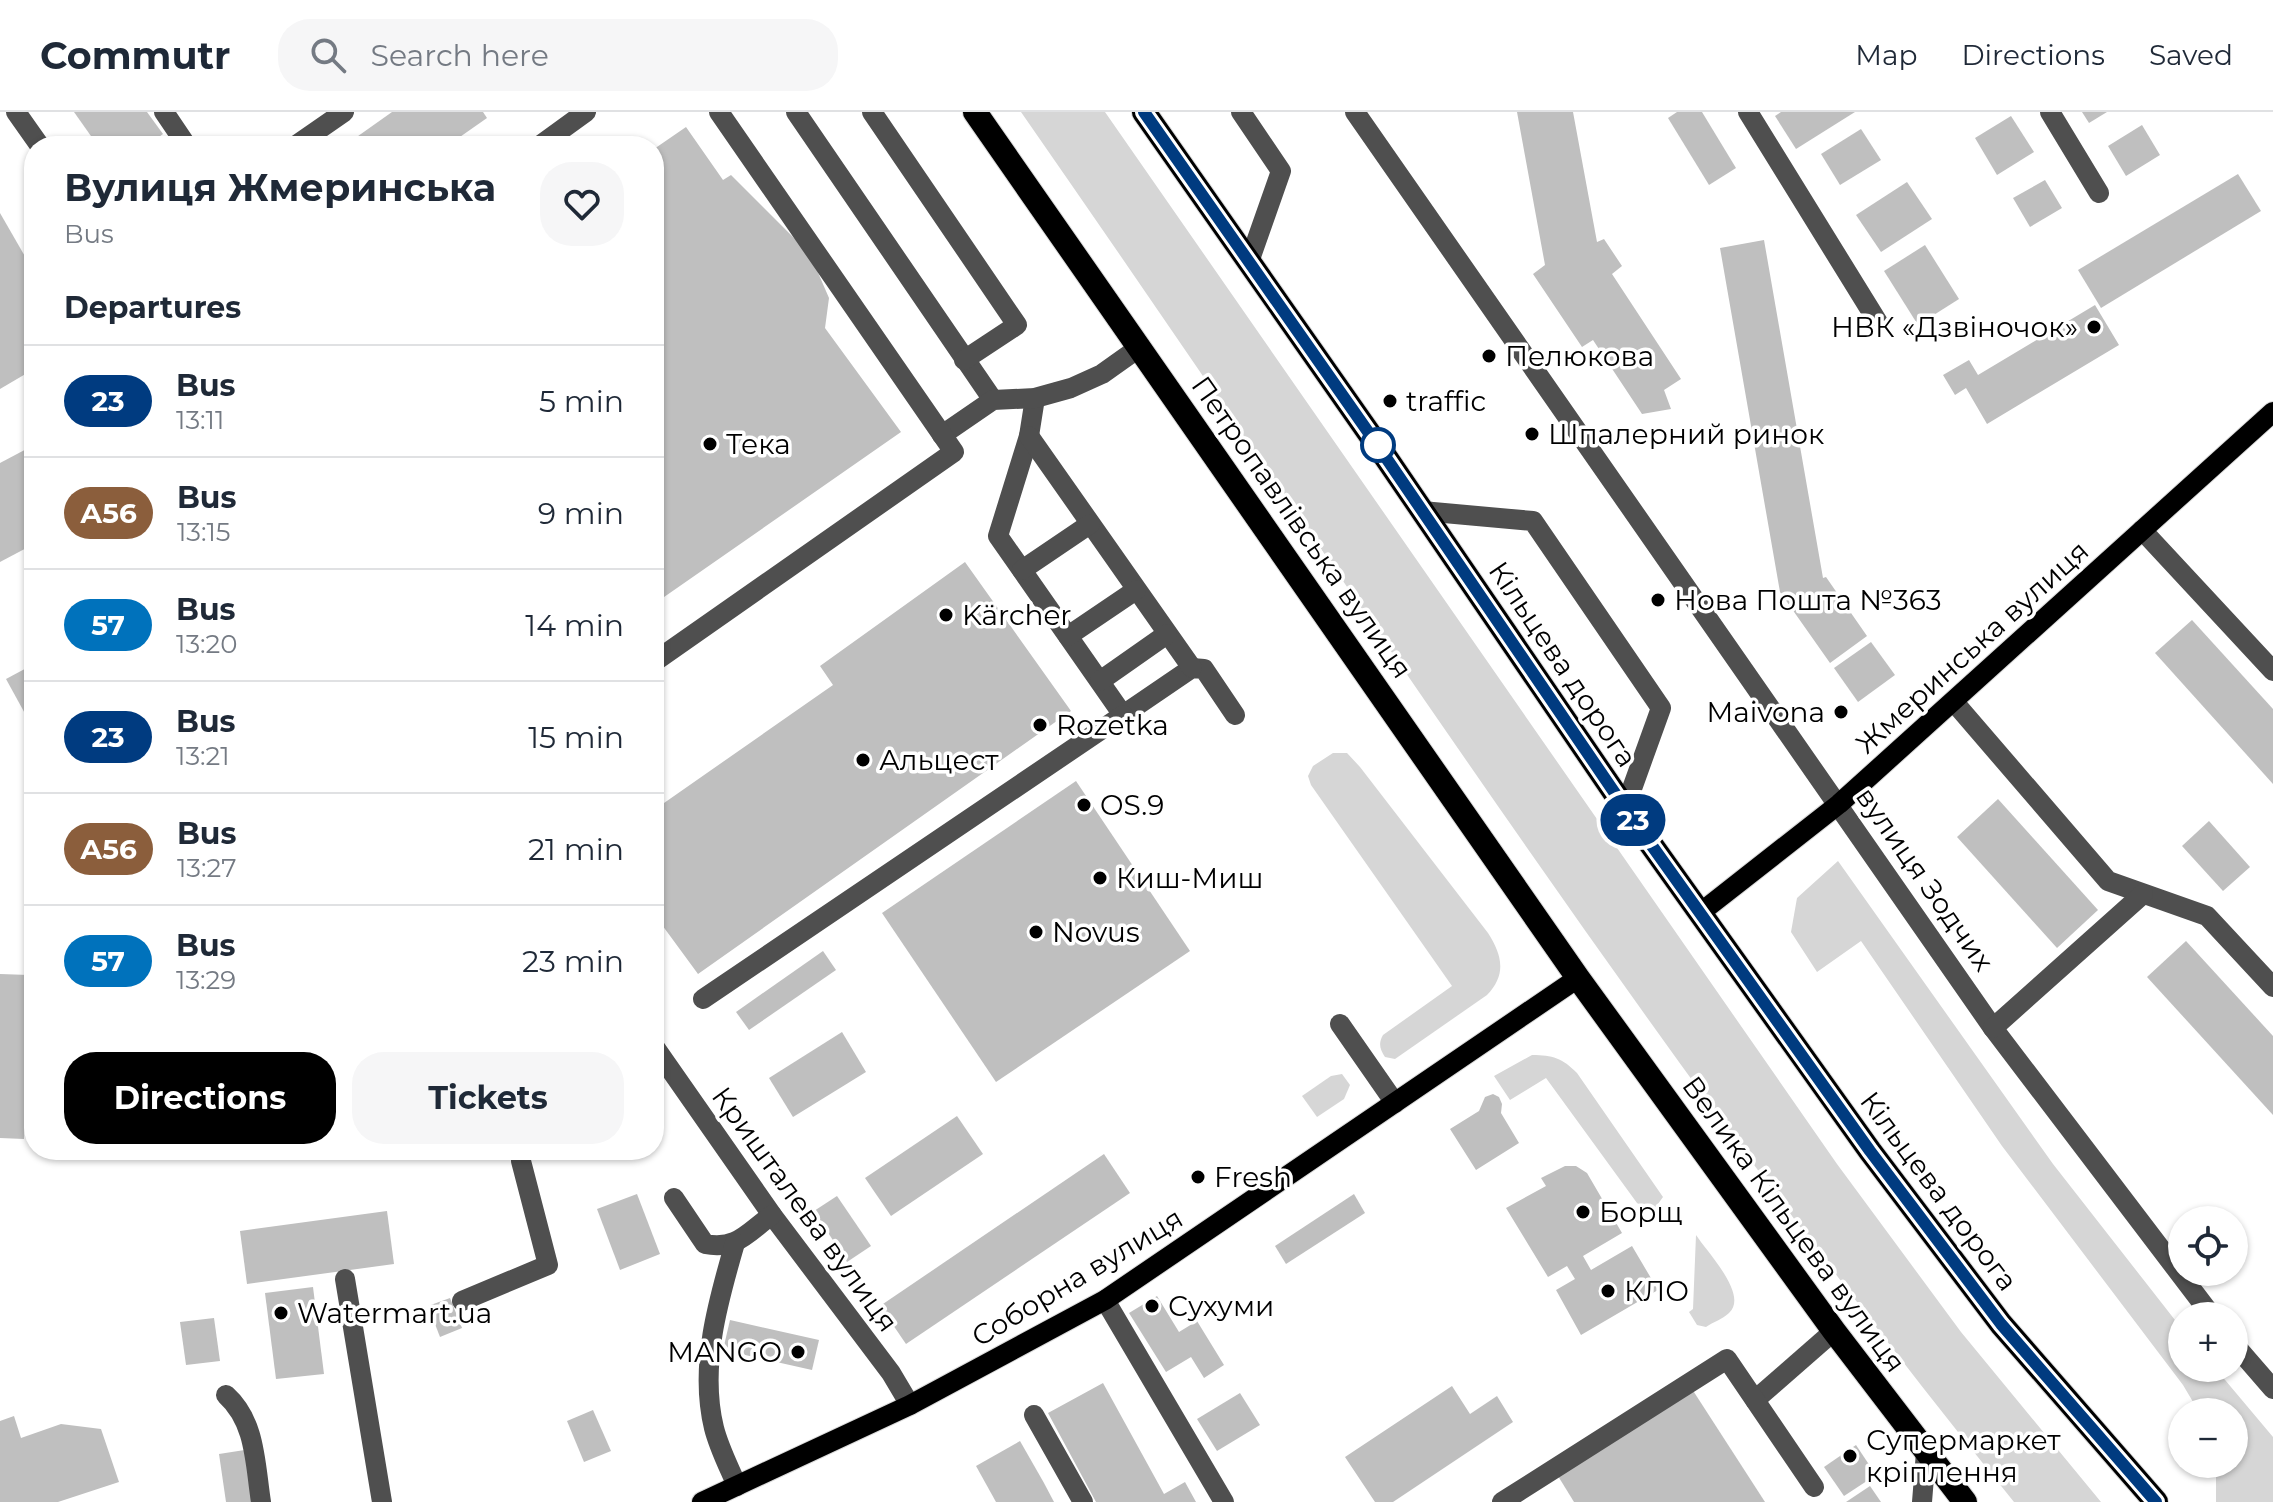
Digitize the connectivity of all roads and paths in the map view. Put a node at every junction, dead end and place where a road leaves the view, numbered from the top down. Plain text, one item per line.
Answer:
1 (16, 112) edge
2 (164, 112) edge
3 (344, 112) edge
4 (586, 112) edge
5 (719, 112) edge
6 (796, 112) edge
7 (872, 112) edge
8 (975, 112) edge
9 (1144, 112) edge
10 (1241, 112) edge
11 (1355, 112) edge
12 (1748, 112) edge
13 (2050, 112) edge
14 (33, 136) edge
15 (180, 136) edge
16 (309, 136) edge
17 (553, 136) edge
18 (2099, 193) dead end
19 (1249, 262) junction
20 (1879, 324) dead end
21 (1140, 347) junction
22 (964, 360) junction
23 (1035, 398) junction
24 (993, 400) junction
25 (2273, 412) edge
26 (942, 435) junction
27 (1029, 436) junction
28 (1422, 511) junction
29 (1090, 524) junction
30 (2142, 530) junction
31 (1022, 570) junction
32 (1136, 590) junction
33 (1167, 634) junction
34 (1068, 636) junction
35 (664, 655) edge
36 (1192, 668) junction
37 (2273, 671) edge
38 (1100, 681) junction
39 (1954, 702) junction
40 (1123, 715) junction
41 (1235, 715) dead end
42 (1839, 804) junction
43 (1625, 808) junction
44 (2143, 894) junction
45 (1700, 913) junction
46 (1578, 978) junction
47 (2273, 987) edge
48 (703, 999) dead end
49 (1340, 1024) dead end
50 (1993, 1028) junction
51 (664, 1067) edge
52 (1395, 1103) junction
53 (521, 1160) edge
54 (674, 1198) dead end
55 (772, 1215) junction
56 (735, 1243) junction
57 (345, 1279) dead end
58 (1105, 1300) junction
59 (462, 1301) dead end
60 (2201, 1302) edge
61 (1834, 1331) junction
62 (2248, 1360) edge
63 (2273, 1389) edge
64 (226, 1395) dead end
65 (1755, 1400) junction
66 (910, 1405) junction
67 (1034, 1415) dead end
68 (1926, 1452) junction
69 (737, 1486) junction
70 (1814, 1487) dead end
71 (1510, 1500) edge
72 (261, 1502) edge
73 (382, 1502) edge
74 (702, 1502) edge
75 (1083, 1502) edge
76 (1224, 1502) edge
77 (1922, 1502) edge
78 (1965, 1502) edge
79 (2156, 1502) edge

1 - 14 street
2 - 15 street
3 - 16 street
4 - 17 street
5 - 26 street
6 - 22 street
7 - 22 street
8 - 21 highway, Петропавлівська вулиця
9 - 19 highway, Кільцева дорога
10 - 19 street
11 - 42 street, вулиця Зодчих
12 - 20 street
13 - 18 street
19 - 28 highway, Кільцева дорога
21 - 23 street
21 - 46 highway, Петропавлівська вулиця
22 - 24 street
23 - 24 street
23 - 27 street
24 - 26 street
25 - 30 main road, Жмеринська вулиця
26 - 35 street
27 - 29 street
27 - 31 street
28 - 43 highway, Кільцева дорога
28 - 43 street
29 - 31 street
29 - 32 street
30 - 37 street
30 - 39 main road, Жмеринська вулиця
31 - 34 street
32 - 33 street
32 - 34 street
33 - 36 street
33 - 38 street
34 - 38 street
36 - 40 street
36 - 41 street
38 - 40 street
39 - 42 main road, Жмеринська вулиця
39 - 44 street
40 - 48 street
42 - 45 main road, Жмеринська вулиця
42 - 50 street, вулиця Зодчих
43 - 45 highway, Кільцева дорога
44 - 47 street
44 - 50 street
45 - 79 highway, Кільцева дорога
46 - 52 main road, Соборна вулиця
46 - 61 highway, Велика Кільцева вулиця
49 - 52 street
50 - 60 street, вулиця Зодчих
51 - 55 street, Кришталева вулиця
52 - 58 main road, Соборна вулиця
53 - 59 street
54 - 56 street
55 - 56 street
55 - 66 street, Кришталева вулиця
56 - 69 street
57 - 73 street
58 - 66 main road, Соборна вулиця
58 - 76 street
61 - 65 street
61 - 68 highway, Велика Кільцева вулиця
62 - 63 street
64 - 72 street
65 - 70 street
65 - 71 street
66 - 69 main road, Соборна вулиця
67 - 75 street
68 - 77 street
68 - 78 highway, Велика Кільцева вулиця
69 - 74 main road, Соборна вулиця

